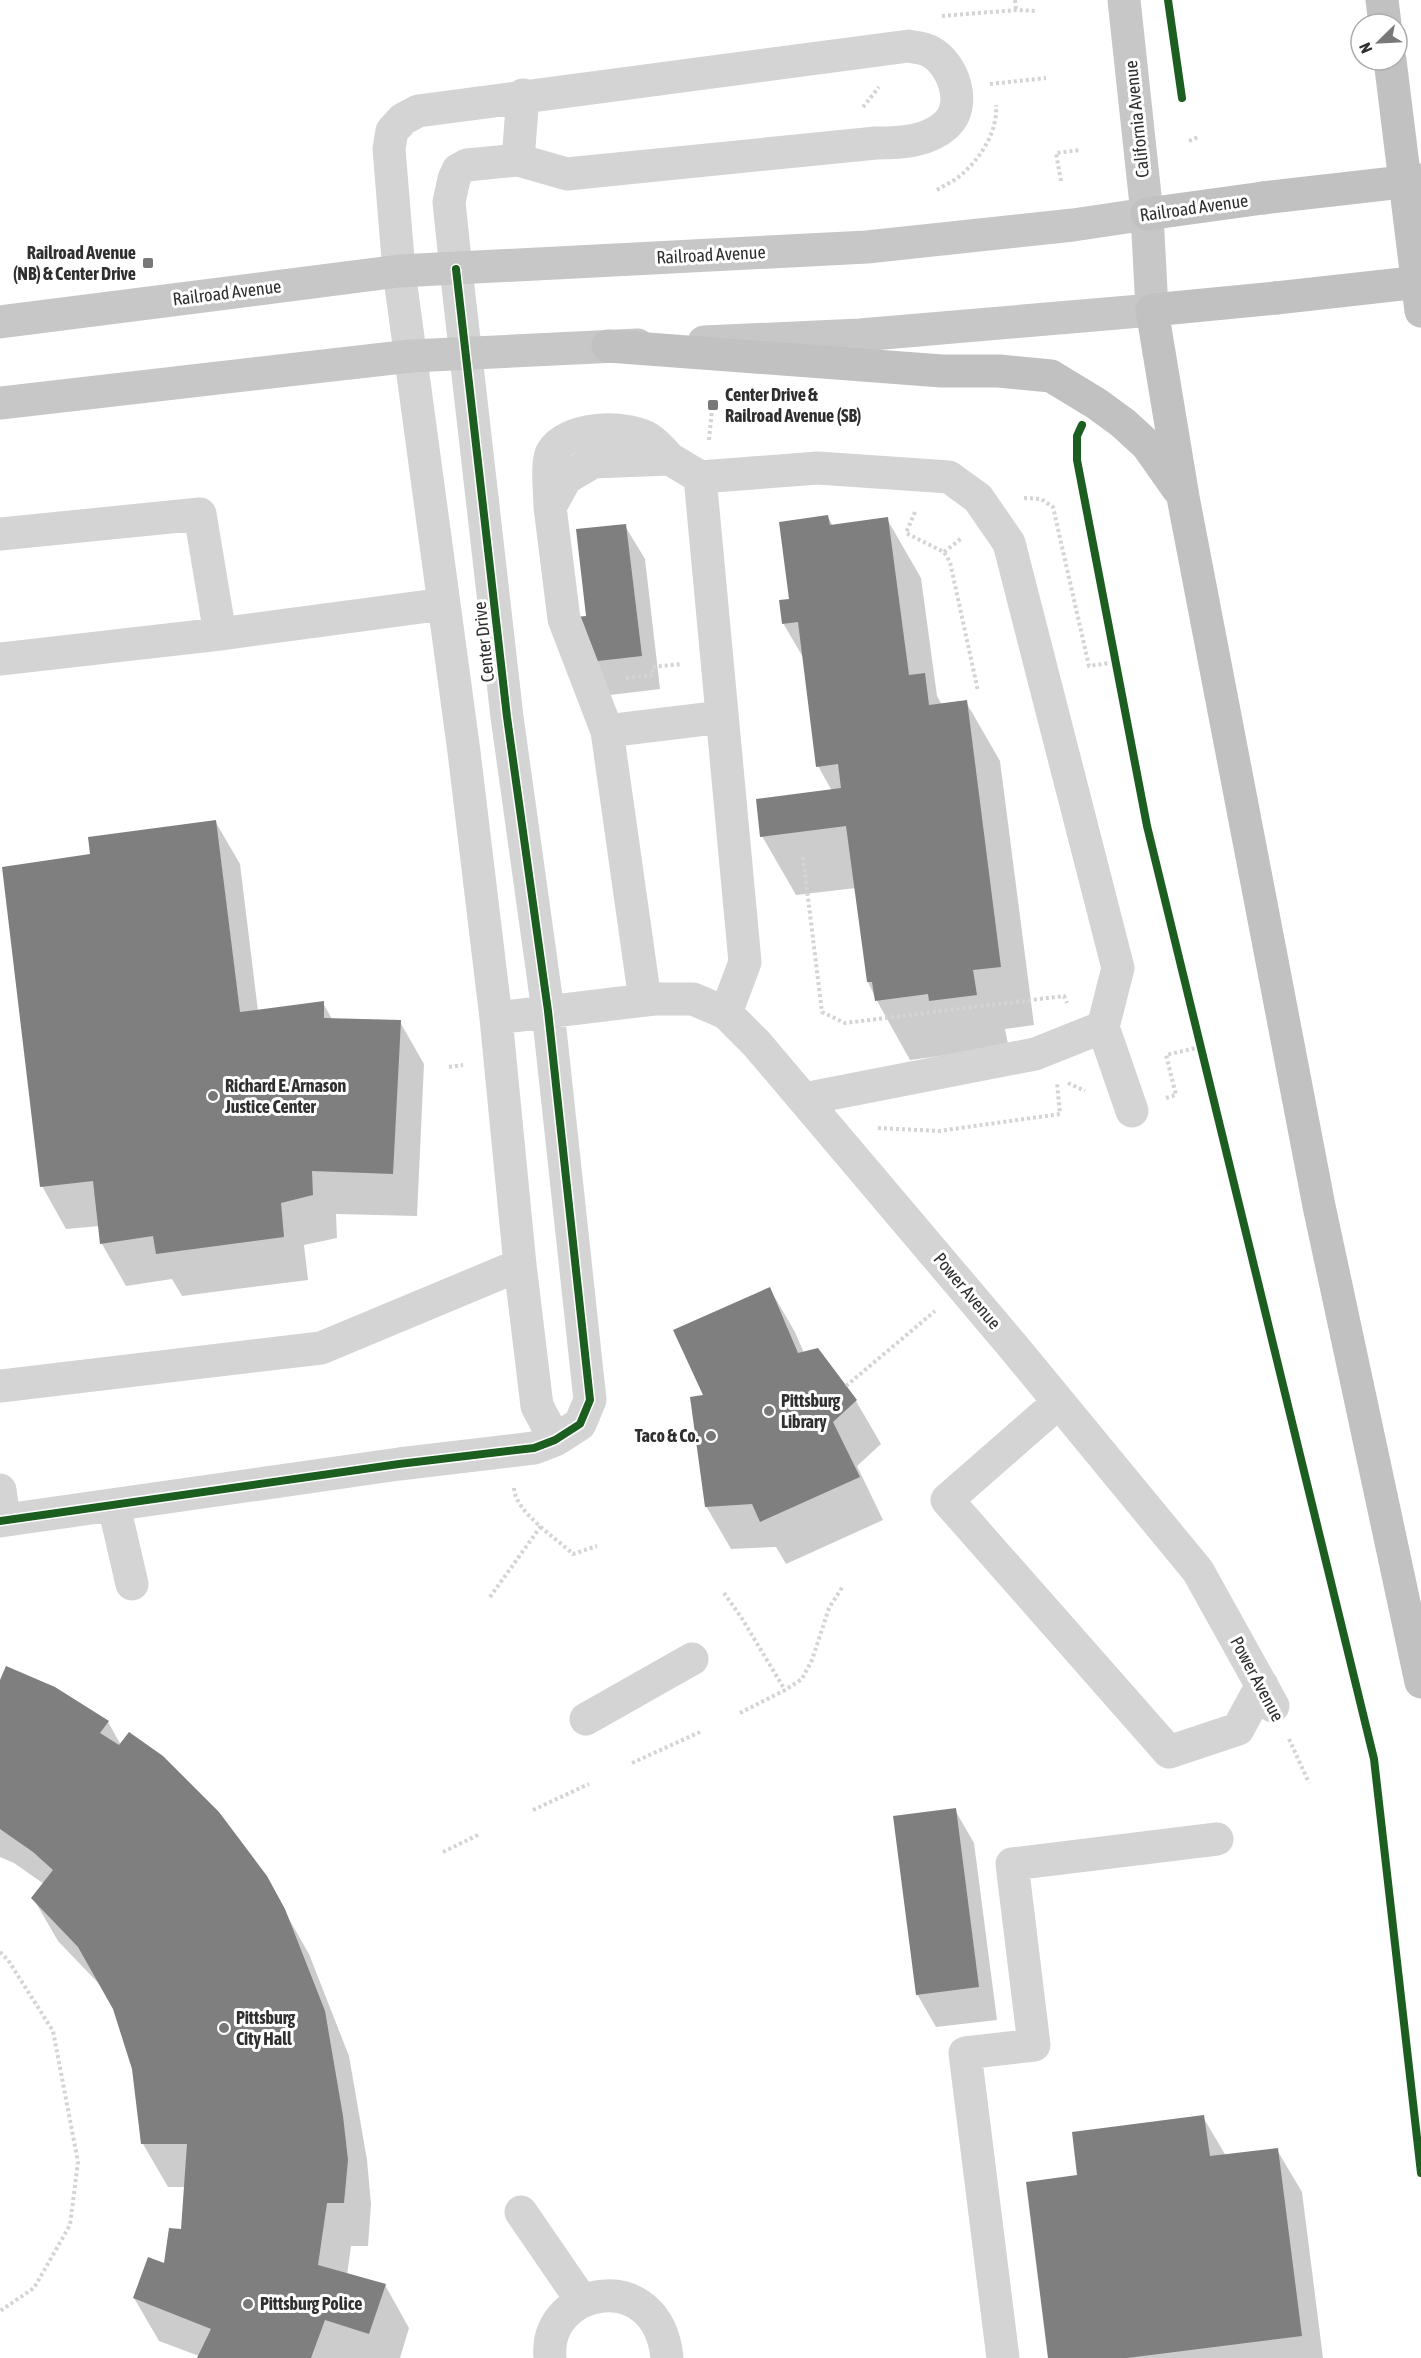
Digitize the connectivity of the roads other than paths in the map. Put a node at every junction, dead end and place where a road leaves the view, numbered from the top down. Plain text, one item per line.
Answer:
1 (1124, 0) edge
2 (1391, 72) edge
3 (523, 95) junction
4 (518, 160) junction
5 (1421, 180) edge
6 (1147, 214) junction
7 (456, 269) junction
8 (399, 271) junction
9 (1421, 282) edge
10 (1152, 310) junction
11 (1421, 311) edge
12 (0, 322) edge
13 (608, 346) junction
14 (467, 353) junction
15 (411, 356) junction
16 (0, 403) edge
17 (700, 477) junction
18 (1184, 497) junction
19 (0, 534) edge
20 (444, 604) junction
21 (220, 634) junction
22 (0, 659) edge
23 (722, 717) junction
24 (607, 731) junction
25 (645, 1000) junction
26 (548, 1011) junction
27 (726, 1014) junction
28 (496, 1018) junction
29 (1103, 1027) junction
30 (804, 1099) junction
31 (1132, 1112) dead end
32 (520, 1265) junction
33 (0, 1386) edge
34 (1059, 1402) junction
35 (555, 1440) junction
36 (114, 1506) junction
37 (1, 1510) edge
38 (132, 1584) dead end
39 (692, 1659) dead end
40 (1421, 1682) edge
41 (586, 1719) dead end
42 (1217, 1839) dead end
43 (521, 2212) dead end
44 (582, 2301) junction
45 (550, 2358) edge
46 (667, 2358) edge
47 (1003, 2358) edge

1 - 6 main road, California Avenue
2 - 11 highway
3 - 4 street
3 - 4 street
3 - 8 street, Center Drive
4 - 7 street, Center Drive
5 - 6 highway, Railroad Avenue, bridge
6 - 7 main road, Railroad Avenue
6 - 10 main road, California Avenue
7 - 8 main road, Railroad Avenue
7 - 14 street, Center Drive
8 - 12 main road, Railroad Avenue
8 - 15 street, Center Drive
9 - 10 highway, bridge
10 - 13 main road
10 - 18 highway
13 - 14 main road
13 - 18 highway
14 - 15 main road
14 - 26 street, Center Drive
15 - 16 main road
15 - 20 street, Center Drive
17 - 23 street
17 - 24 street
17 - 29 street
18 - 40 highway
19 - 21 street
20 - 21 street
20 - 28 street, Center Drive
21 - 22 street
23 - 24 street
23 - 27 street
24 - 25 street
25 - 26 street, Power Avenue
25 - 27 street, Power Avenue
26 - 28 street, Power Avenue
26 - 35 street, Center Drive
27 - 30 street, Power Avenue
28 - 32 street, Center Drive
29 - 30 street
29 - 31 street
30 - 34 street, Power Avenue
32 - 33 street
32 - 35 street, Center Drive
34 - 34 street, Power Avenue
35 - 36 street, Center Drive
36 - 37 street, Center Drive
36 - 38 street
39 - 41 street
42 - 47 street
43 - 44 street
44 - 45 street
44 - 46 street

